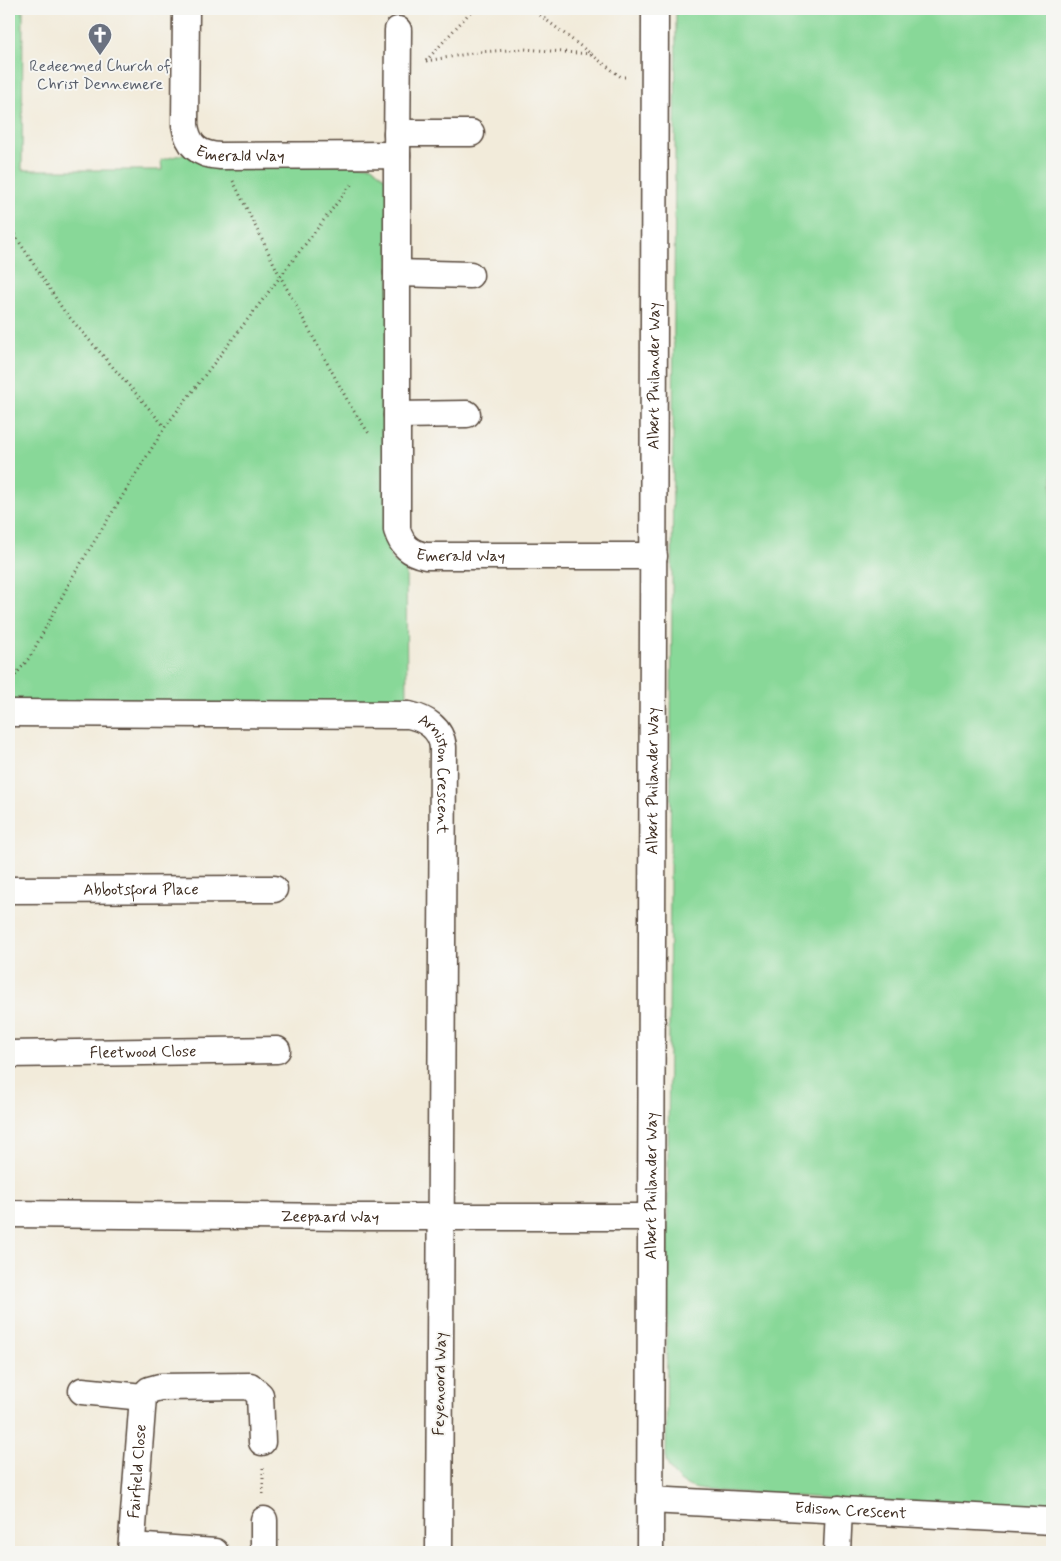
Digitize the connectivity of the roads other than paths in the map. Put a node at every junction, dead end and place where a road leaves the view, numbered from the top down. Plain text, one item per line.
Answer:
1 (186, 9) edge
2 (654, 9) edge
3 (398, 30) dead end
4 (470, 133) dead end
5 (397, 144) junction
6 (397, 273) junction
7 (470, 275) dead end
8 (467, 414) dead end
9 (397, 415) junction
10 (654, 556) junction
11 (9, 713) edge
12 (274, 889) dead end
13 (9, 890) edge
14 (277, 1050) dead end
15 (9, 1054) edge
16 (9, 1214) edge
17 (442, 1216) junction
18 (651, 1217) junction
19 (82, 1391) dead end
20 (143, 1397) junction
21 (262, 1442) road end
22 (650, 1500) junction
23 (840, 1510) junction
24 (264, 1520) road end
25 (1052, 1521) edge
26 (132, 1549) edge
27 (215, 1552) edge
28 (264, 1552) edge
29 (439, 1552) edge
30 (650, 1552) edge
31 (837, 1552) edge

1 - 5 street, Emerald Way
2 - 10 street, Albert Philander Way
3 - 5 street, Emerald Way
4 - 5 street, Emerald Way
5 - 6 street, Emerald Way
6 - 7 street
6 - 9 street, Emerald Way
8 - 9 street
9 - 10 street, Emerald Way
10 - 18 street, Albert Philander Way
11 - 17 street, Arniston Crescent
12 - 13 street, Abbotsford Place
14 - 15 street, Fleetwood Close
16 - 17 street, Zeepaard Way
17 - 18 street, Zeepaard Way
17 - 29 street, Feyenoord Way
18 - 22 street, Albert Philander Way
19 - 20 street
20 - 21 street
20 - 26 street, Fairfield Close
22 - 23 street, Edison Crescent
22 - 30 street, Albert Philander Way
23 - 25 street, Edison Crescent
23 - 31 street
24 - 28 street
26 - 27 street, Fairfield Close

